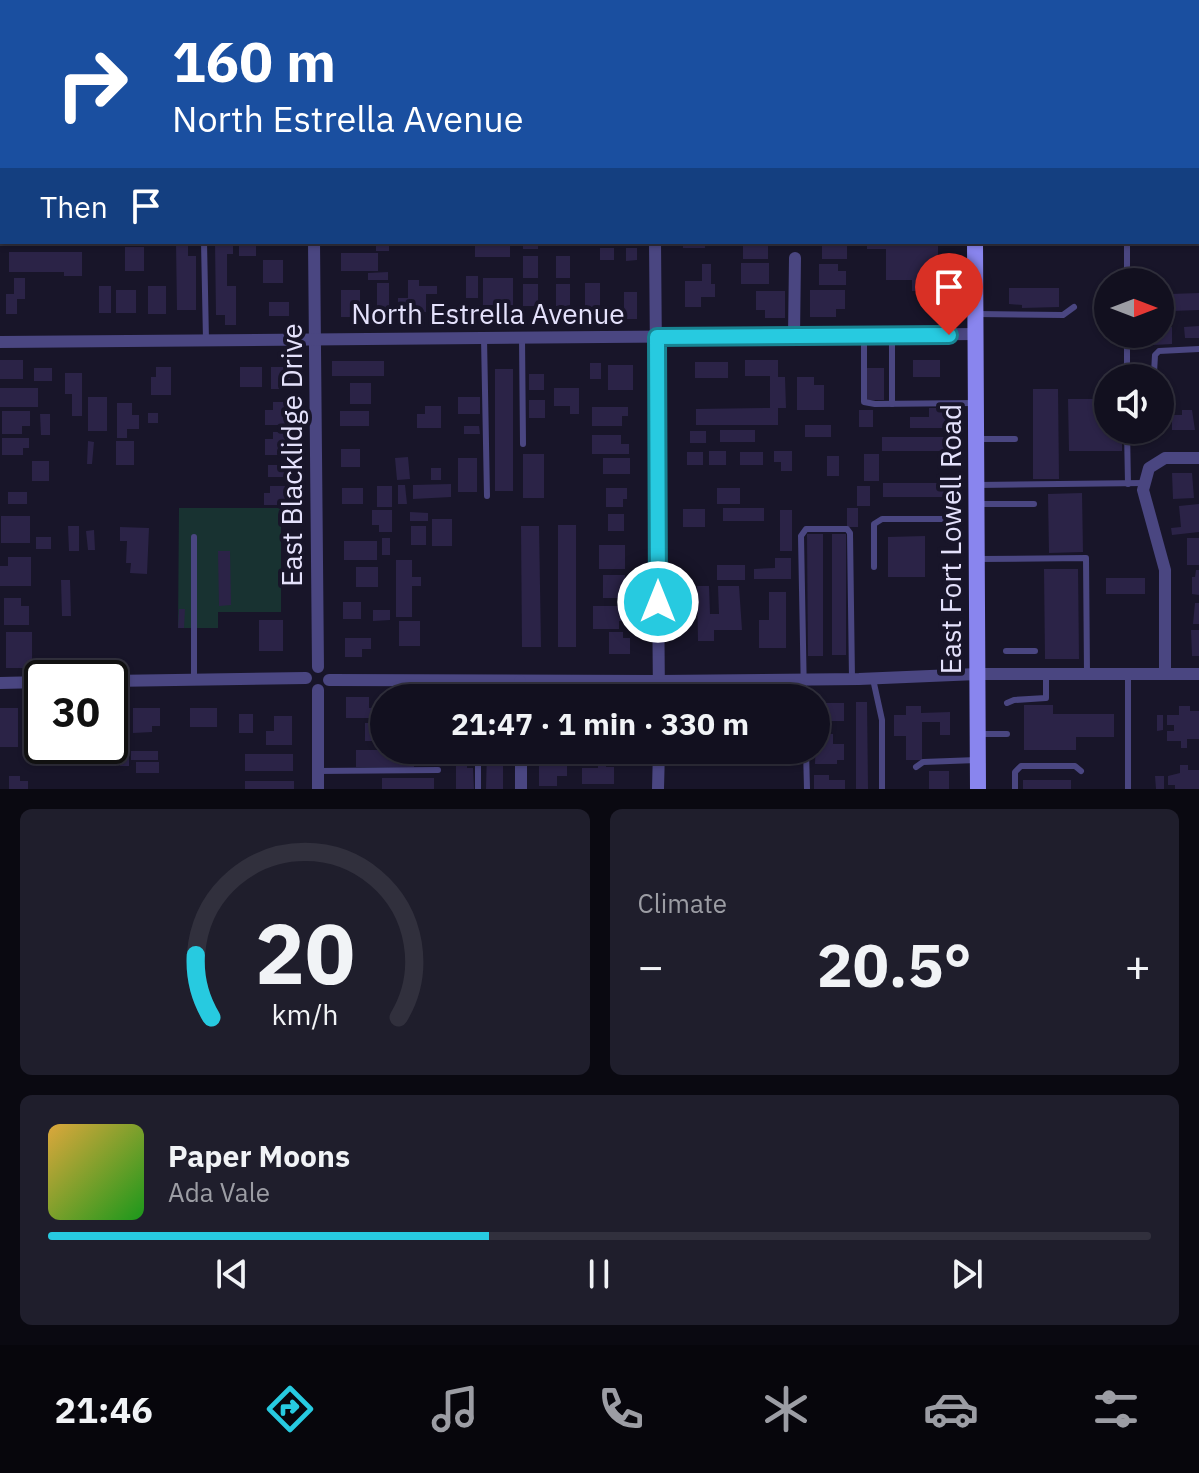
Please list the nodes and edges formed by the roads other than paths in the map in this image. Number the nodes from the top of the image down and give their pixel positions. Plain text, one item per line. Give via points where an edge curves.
1 (204, 244) edge
2 (314, 244) edge
3 (655, 244) edge
4 (975, 244) edge
5 (1127, 244) edge
6 (795, 258) dead end
7 (1127, 268) edge
8 (1074, 307) dead end
9 (976, 314) junction
10 (977, 334) junction
11 (864, 335) junction
12 (892, 335) junction
13 (794, 336) junction
14 (657, 337) junction
15 (484, 338) junction
16 (522, 338) junction
17 (315, 339) junction
18 (206, 340) junction
19 (0, 342) edge
20 (1199, 349) edge
21 (1154, 364) edge
22 (977, 403) junction
23 (892, 404) junction
24 (977, 439) junction
25 (1015, 439) dead end
26 (523, 444) dead end
27 (1127, 444) edge
28 (1199, 458) edge
29 (1145, 483) junction
30 (1128, 484) junction
31 (977, 485) junction
32 (487, 496) dead end
33 (977, 504) junction
34 (1034, 504) dead end
35 (947, 519) dead end
36 (194, 537) dead end
37 (977, 559) junction
38 (874, 567) dead end
39 (1006, 651) dead end
40 (1035, 651) dead end
41 (318, 667) junction
42 (977, 674) junction
43 (1046, 674) junction
44 (1087, 674) junction
45 (1128, 674) junction
46 (1165, 674) junction
47 (1199, 674) edge
48 (306, 678) junction
49 (852, 679) junction
50 (873, 679) junction
51 (194, 680) junction
52 (329, 680) junction
53 (803, 680) junction
54 (128, 681) edge
55 (479, 681) joint
56 (520, 681) joint
57 (659, 681) junction
58 (24, 682) edge
59 (0, 683) edge
60 (803, 684) edge
61 (318, 690) junction
62 (1007, 703) dead end
63 (977, 734) junction
64 (1007, 734) dead end
65 (977, 760) junction
66 (478, 764) edge
67 (521, 764) edge
68 (659, 764) edge
69 (806, 764) edge
70 (916, 767) dead end
71 (438, 770) dead end
72 (318, 771) junction
73 (1081, 771) dead end
74 (318, 789) edge
75 (478, 789) edge
76 (521, 789) edge
77 (658, 789) edge
78 (807, 789) edge
79 (882, 789) edge
80 (978, 789) edge
81 (1015, 789) edge
82 (1128, 789) edge

1 - 18 lane
2 - 17 street, East Blacklidge Drive
3 - 14 street
4 - 9 main road, East Fort Lowell Road
5 - 7 lane
6 - 13 street
8 - 9 lane via 1063,315
9 - 10 main road, East Fort Lowell Road
10 - 12 street, North Estrella Avenue
10 - 22 main road, East Fort Lowell Road
11 - 12 street, North Estrella Avenue
11 - 13 street, North Estrella Avenue
11 - 23 lane via 864,402
12 - 23 lane
13 - 14 street, North Estrella Avenue
14 - 16 street, North Estrella Avenue
14 - 57 street
15 - 16 street, North Estrella Avenue
15 - 17 street, North Estrella Avenue
15 - 32 lane
16 - 26 lane
17 - 18 street, North Estrella Avenue
17 - 41 street, East Blacklidge Drive
18 - 19 street, North Estrella Avenue
20 - 21 lane via 1159,351
22 - 23 lane
22 - 24 main road, East Fort Lowell Road
24 - 25 lane
24 - 31 main road, East Fort Lowell Road
27 - 30 lane
28 - 29 street via 1165,458 1149,468
29 - 30 lane
29 - 46 street via 1165,570
30 - 31 lane
31 - 33 main road, East Fort Lowell Road
33 - 34 lane
33 - 37 main road, East Fort Lowell Road
35 - 38 lane via 882,519 874,524
36 - 51 lane
37 - 42 main road, East Fort Lowell Road
37 - 44 lane via 1086,558
39 - 40 lane
41 - 48 street
41 - 52 street via 326,670
42 - 43 street
42 - 50 street
42 - 63 main road, East Fort Lowell Road
43 - 44 street
43 - 62 lane via 1046,698
44 - 45 street
45 - 46 street
45 - 82 lane
46 - 47 street
48 - 51 street
48 - 61 street
49 - 50 street
49 - 53 street
49 - 53 lane via 850,533 806,529 801,536
50 - 79 lane via 882,720
51 - 54 street
52 - 55 street
52 - 61 street
53 - 57 street
53 - 60 lane
55 - 56 street
56 - 57 street
58 - 59 street
61 - 72 street
63 - 64 lane
63 - 65 main road, East Fort Lowell Road
65 - 70 lane via 923,762
65 - 80 main road, East Fort Lowell Road
66 - 75 lane
67 - 76 street
68 - 77 street
69 - 78 lane
71 - 72 lane
72 - 74 street
73 - 81 lane via 1075,766 1021,766 1015,772

